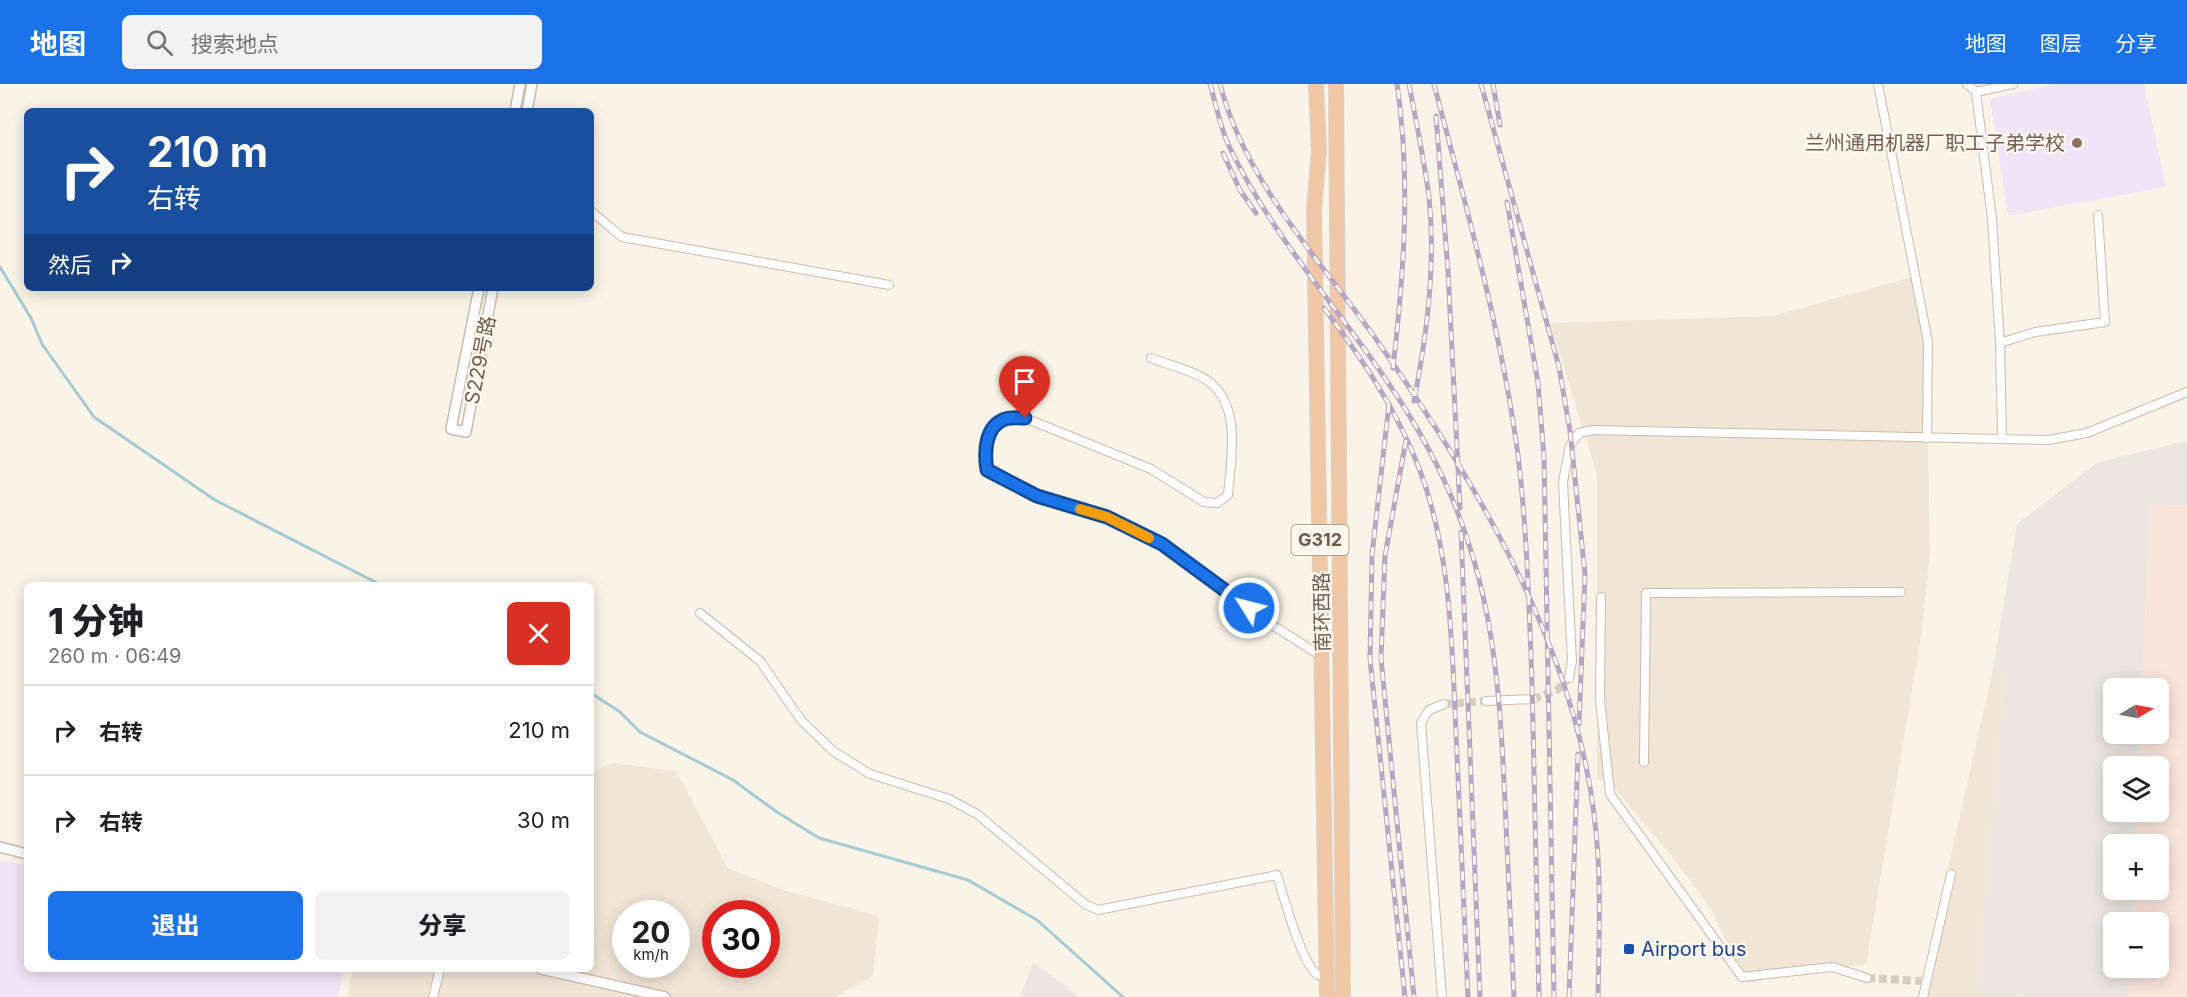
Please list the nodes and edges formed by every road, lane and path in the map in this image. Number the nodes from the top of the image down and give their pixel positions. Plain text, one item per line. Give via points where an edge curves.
1 (520, 84) edge
2 (532, 84) edge
3 (1316, 84) edge
4 (1336, 84) edge
5 (1878, 84) edge
6 (1967, 84) edge
7 (2013, 84) edge
8 (1976, 92) junction
9 (516, 108) edge
10 (528, 108) edge
11 (594, 214) edge
12 (2098, 215) dead end
13 (889, 285) dead end
14 (478, 291) edge
15 (492, 291) edge
16 (2000, 343) junction
17 (1151, 358) dead end
18 (2187, 392) edge
19 (2001, 437) junction
20 (1927, 438) junction
21 (1901, 592) dead end
22 (1601, 597) dead end
23 (700, 613) dead end
24 (1322, 657) junction
25 (1569, 678) dead end
26 (1533, 699) tunnel mouth
27 (1486, 701) tunnel mouth
28 (1444, 704) tunnel mouth
29 (1644, 762) dead end
30 (0, 847) edge
31 (24, 853) edge
32 (1951, 874) dead end
33 (439, 972) edge
34 (554, 972) edge
35 (1327, 977) junction
36 (1867, 978) tunnel mouth
37 (434, 997) edge
38 (665, 997) edge
39 (1327, 997) edge
40 (1343, 997) edge
41 (1442, 997) edge
42 (1923, 997) edge

1 - 9 street
2 - 10 street
3 - 24 highway, 南环西路 / G312 via 1319,150 1314,210
4 - 40 highway, 南环西路 / G312
5 - 20 street via 1928,342
6 - 8 street
7 - 8 street
8 - 16 street via 1992,219
11 - 13 street via 622,237
12 - 16 street via 2105,322 2035,332
14 - 15 street, S229号路 via 451,429 466,432
16 - 19 street
17 - 24 street via 1208,381 1228,405 1232,450 1228,495 1217,503 1204,502 1151,469 1025,418 1006,418 996,425 986,442 987,470 1037,496 1107,517 1162,544
18 - 19 street via 2068,439
19 - 20 street
20 - 25 street via 1593,430 1579,433 1570,445 1563,482 1572,662
21 - 29 street via 1646,593
22 - 36 street via 1600,700 1610,794 1742,977 1832,968
23 - 35 street via 760,661 801,720 833,751 870,774 949,799 977,814 1085,904 1098,910 1277,875 1310,967
24 - 35 highway, 南环西路 / G312
26 - 27 street
28 - 41 street via 1429,710 1421,723
30 - 31 street
32 - 42 street
33 - 37 street
34 - 38 street
35 - 39 highway, 南环西路 / G312

